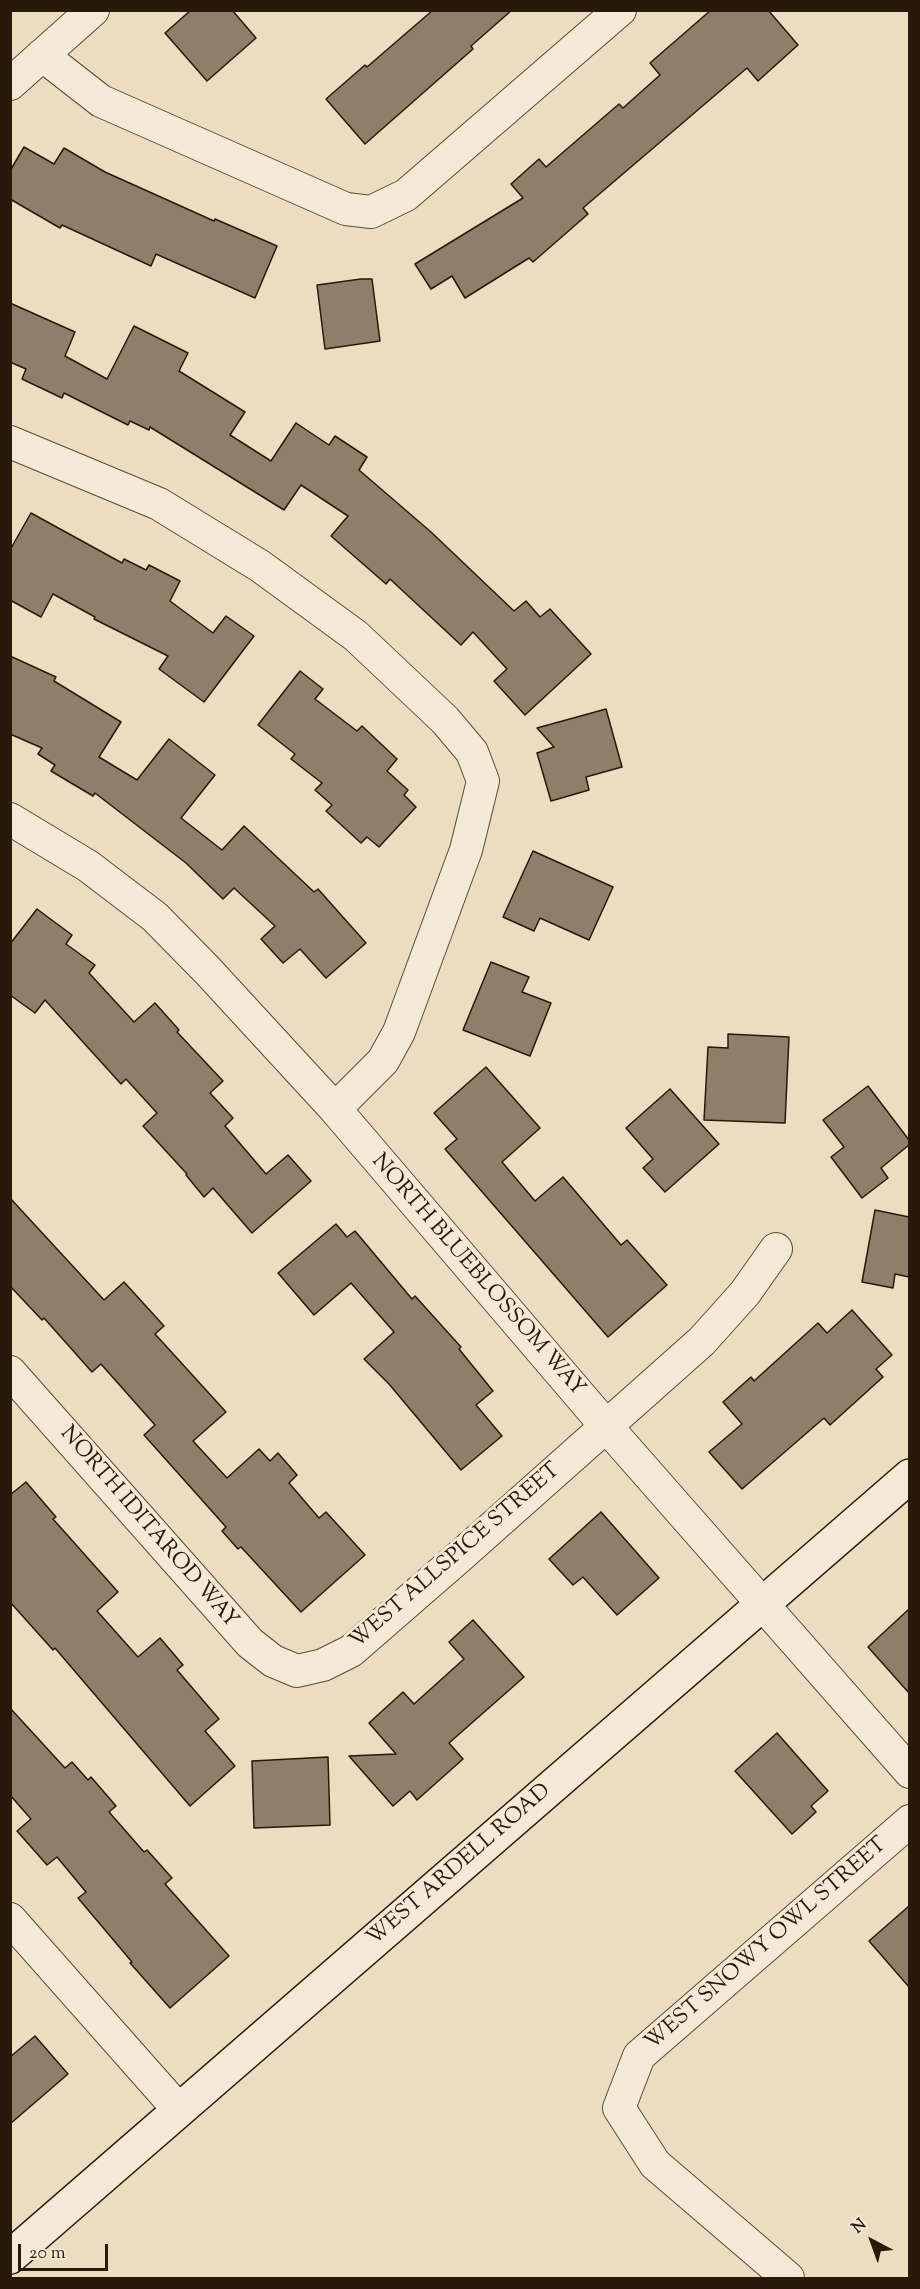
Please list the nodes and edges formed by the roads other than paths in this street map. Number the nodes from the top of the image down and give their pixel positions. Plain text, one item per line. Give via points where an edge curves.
1 (93, 10) edge
2 (620, 10) edge
3 (42, 55) junction
4 (10, 84) edge
5 (10, 442) edge
6 (10, 819) edge
7 (335, 1109) junction
8 (776, 1249) dead end
9 (10, 1372) edge
10 (606, 1426) junction
11 (909, 1476) edge
12 (761, 1604) junction
13 (297, 1671) joint
14 (909, 1772) edge
15 (909, 1821) edge
16 (15, 1933) edge
17 (179, 2110) junction
18 (10, 2257) edge
19 (788, 2278) edge

1 - 3 street
2 - 3 street via 406,195 371,212 346,209 101,101
3 - 4 street
5 - 7 street via 159,504 260,566 356,636 445,720 472,752 483,781 466,850 399,1032 383,1061
6 - 7 street, NORTH BLUEBLOSSOM WAY via 88,866 155,918
7 - 10 street, NORTH BLUEBLOSSOM WAY
8 - 10 street, WEST ALLSPICE STREET via 745,1293 702,1341
9 - 13 street, NORTH IDITAROD WAY via 250,1642 273,1661
10 - 12 street, NORTH BLUEBLOSSOM WAY
10 - 13 street, WEST ALLSPICE STREET via 351,1651 323,1665
11 - 12 street, WEST ARDELL ROAD
12 - 14 street, NORTH BLUEBLOSSOM WAY
12 - 17 street, WEST ARDELL ROAD
15 - 19 street, WEST SNOWY OWL STREET via 639,2056 619,2108 655,2164
16 - 17 street
17 - 18 street, WEST ARDELL ROAD

